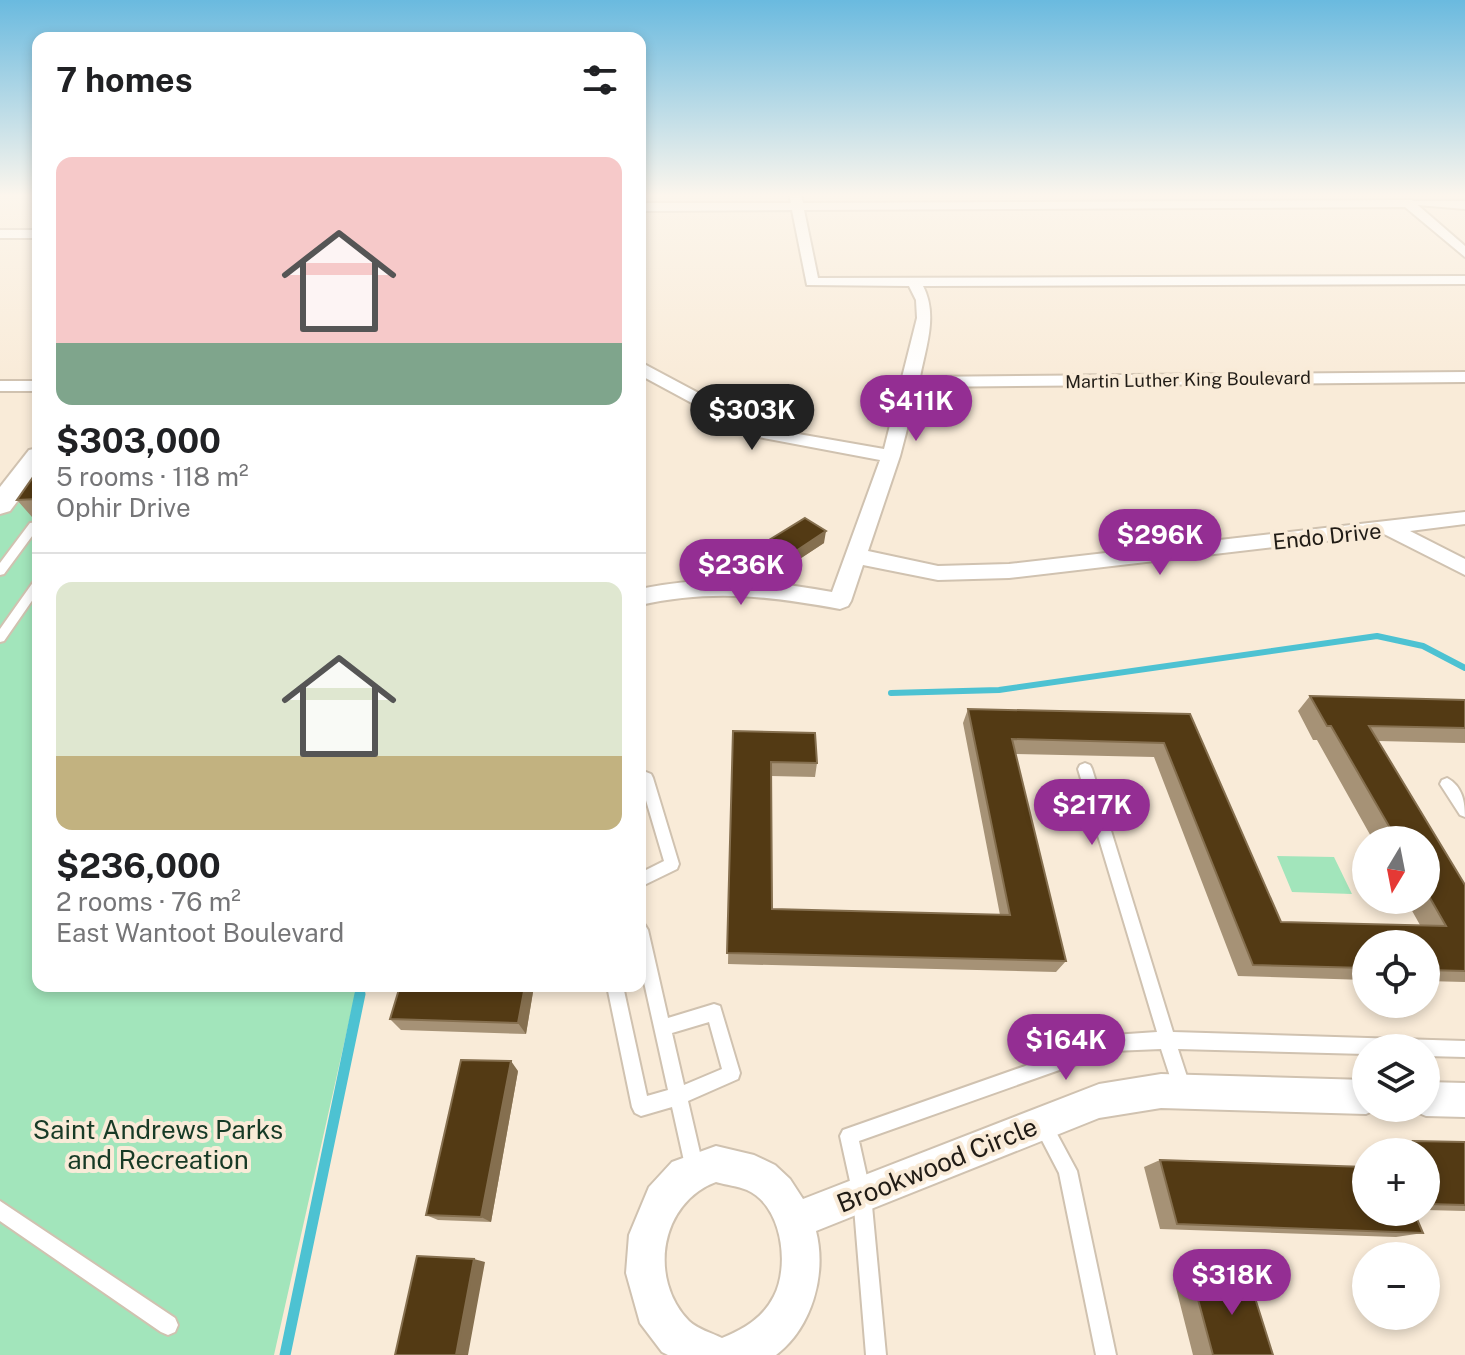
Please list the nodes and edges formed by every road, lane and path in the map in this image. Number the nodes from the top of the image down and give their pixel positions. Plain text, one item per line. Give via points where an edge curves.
1 (807, 257) edge
2 (1465, 280) edge
3 (915, 283) junction
4 (646, 371) edge
5 (1465, 377) edge
6 (911, 382) junction
7 (0, 386) edge
8 (32, 386) edge
9 (891, 456) junction
10 (32, 464) edge
11 (0, 505) edge
12 (1465, 518) edge
13 (32, 528) edge
14 (1390, 529) junction
15 (856, 556) junction
16 (1465, 568) edge
17 (0, 571) edge
18 (32, 593) edge
19 (646, 596) edge
20 (0, 638) edge
21 (1085, 769) dead end
22 (646, 778) dead end
23 (1447, 784) dead end
24 (1465, 811) edge
25 (646, 877) edge
26 (646, 957) edge
27 (616, 992) edge
28 (662, 1028) junction
29 (1167, 1040) junction
30 (1465, 1049) edge
31 (1183, 1092) junction
32 (678, 1096) junction
33 (1352, 1097) edge
34 (1440, 1099) edge
35 (1465, 1100) edge
36 (1042, 1123) junction
37 (695, 1170) junction
38 (862, 1195) junction
39 (0, 1210) edge
40 (794, 1221) junction
41 (168, 1325) dead end
42 (714, 1355) edge
43 (730, 1355) edge
44 (876, 1355) edge
45 (1106, 1355) edge

1 - 3 street via 812,282
2 - 3 street
3 - 6 street via 924,318
4 - 9 street via 759,432
5 - 6 street, Martin Luther King Boulevard
6 - 9 street
7 - 8 street
9 - 15 street
10 - 11 main road
12 - 14 street, Endo Drive
13 - 17 lane
14 - 15 street, Endo Drive via 962,574
14 - 16 street
15 - 19 street via 840,601 746,584 694,585
18 - 20 lane
21 - 29 lane
22 - 25 lane via 672,864
23 - 24 lane
26 - 28 lane
27 - 32 lane via 641,1107
28 - 32 lane
28 - 32 lane via 714,1012 732,1073
29 - 30 lane
29 - 31 lane
29 - 38 lane via 1113,1043 849,1136
31 - 33 street, Brookwood Circle
31 - 36 street, Brookwood Circle via 1099,1101
32 - 37 lane
34 - 35 street
36 - 38 street, Brookwood Circle
36 - 45 lane via 1068,1171
37 - 40 street via 741,1166 763,1177
37 - 42 street via 672,1186 655,1210 645,1240 644,1273 653,1305 670,1333 695,1351
38 - 40 street, Brookwood Circle
38 - 44 lane
39 - 41 lane
40 - 43 street via 801,1250 799,1281 789,1311 772,1334 749,1350

